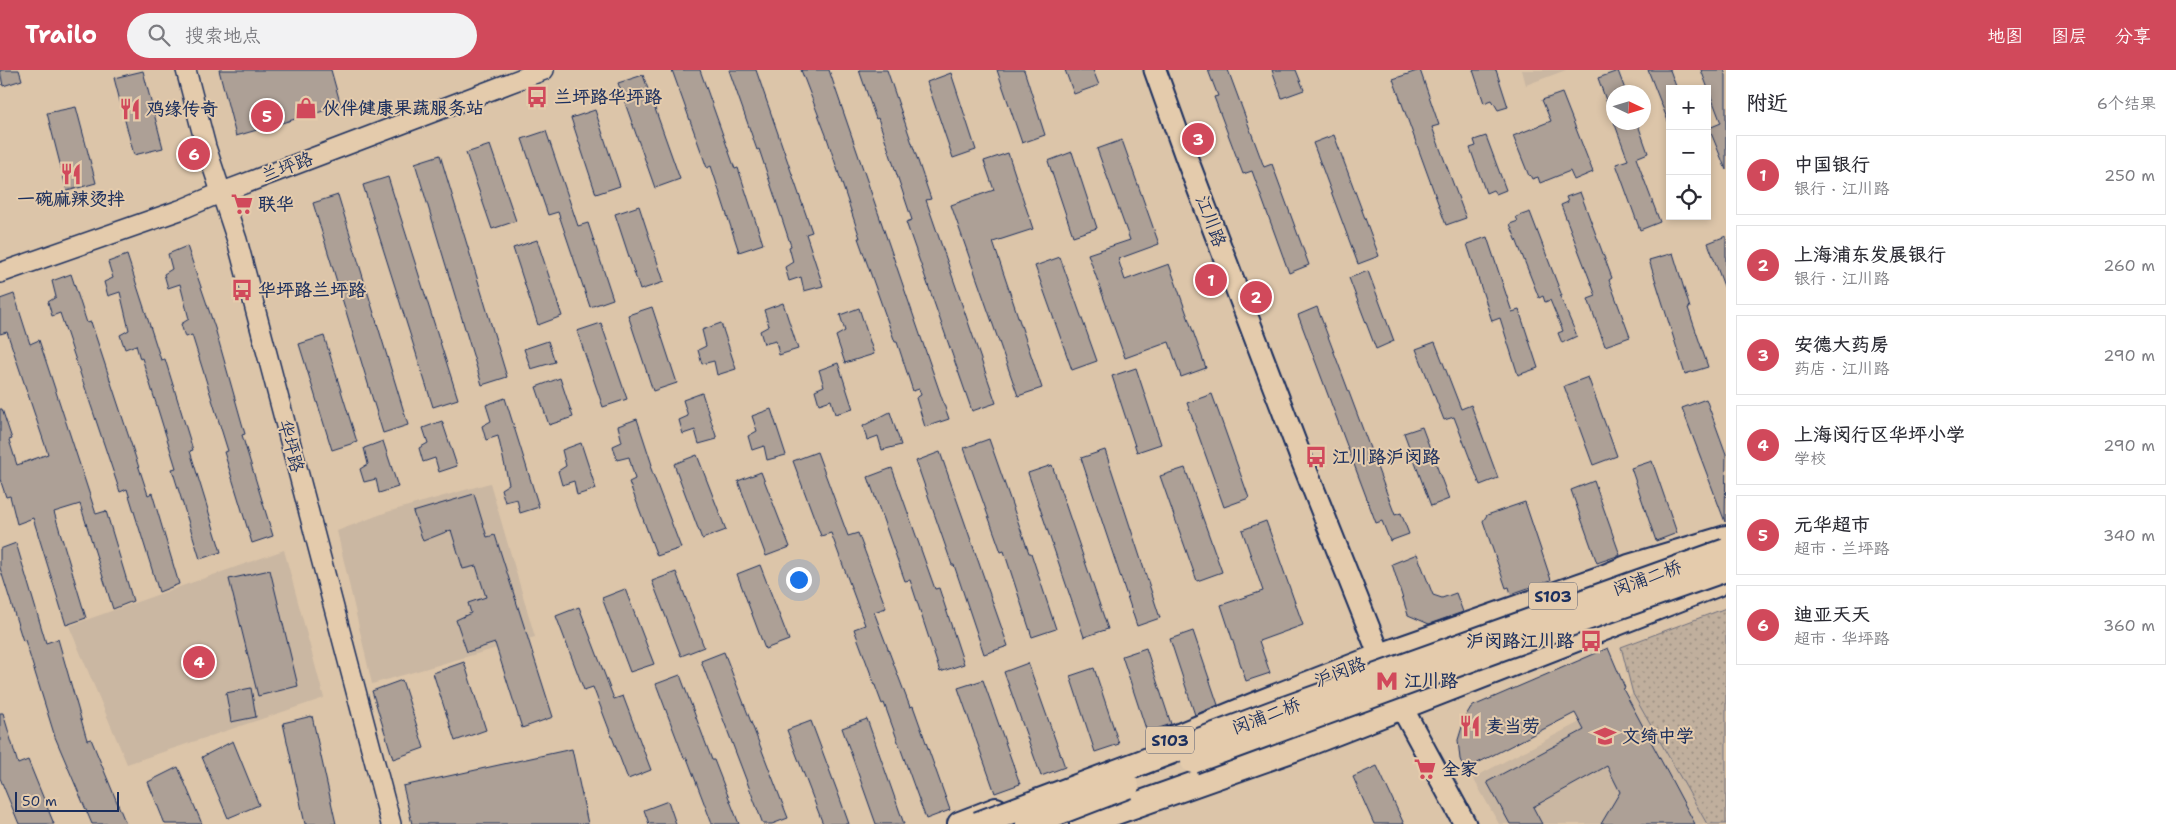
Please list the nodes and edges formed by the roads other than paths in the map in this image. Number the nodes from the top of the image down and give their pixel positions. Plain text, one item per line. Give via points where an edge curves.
1 (186, 70) edge
2 (544, 70) edge
3 (1155, 70) edge
4 (220, 193) junction
5 (0, 273) edge
6 (1726, 538) edge
7 (1726, 551) edge
8 (1726, 569) edge
9 (1726, 581) edge
10 (1380, 656) junction
11 (1401, 706) junction
12 (391, 824) edge
13 (960, 824) edge
14 (978, 824) edge
15 (1028, 824) edge
16 (1082, 824) edge
17 (1465, 824) edge

1 - 4 street, 华坪路
2 - 4 street, 兰坪路
3 - 10 main road, 江川路 via 1303,463
4 - 5 street, 兰坪路
4 - 12 street, 华坪路 via 237,240
6 - 10 main road, 沪闵路 / S103 via 1629,567
7 - 14 main road, 闵浦二桥, bridge via 1276,712
8 - 15 main road, 闵浦二桥, bridge via 1492,651
9 - 11 main road
10 - 11 main road, 江川路
10 - 13 main road, 沪闵路 / S103
11 - 16 main road
11 - 17 main road, 江川路

